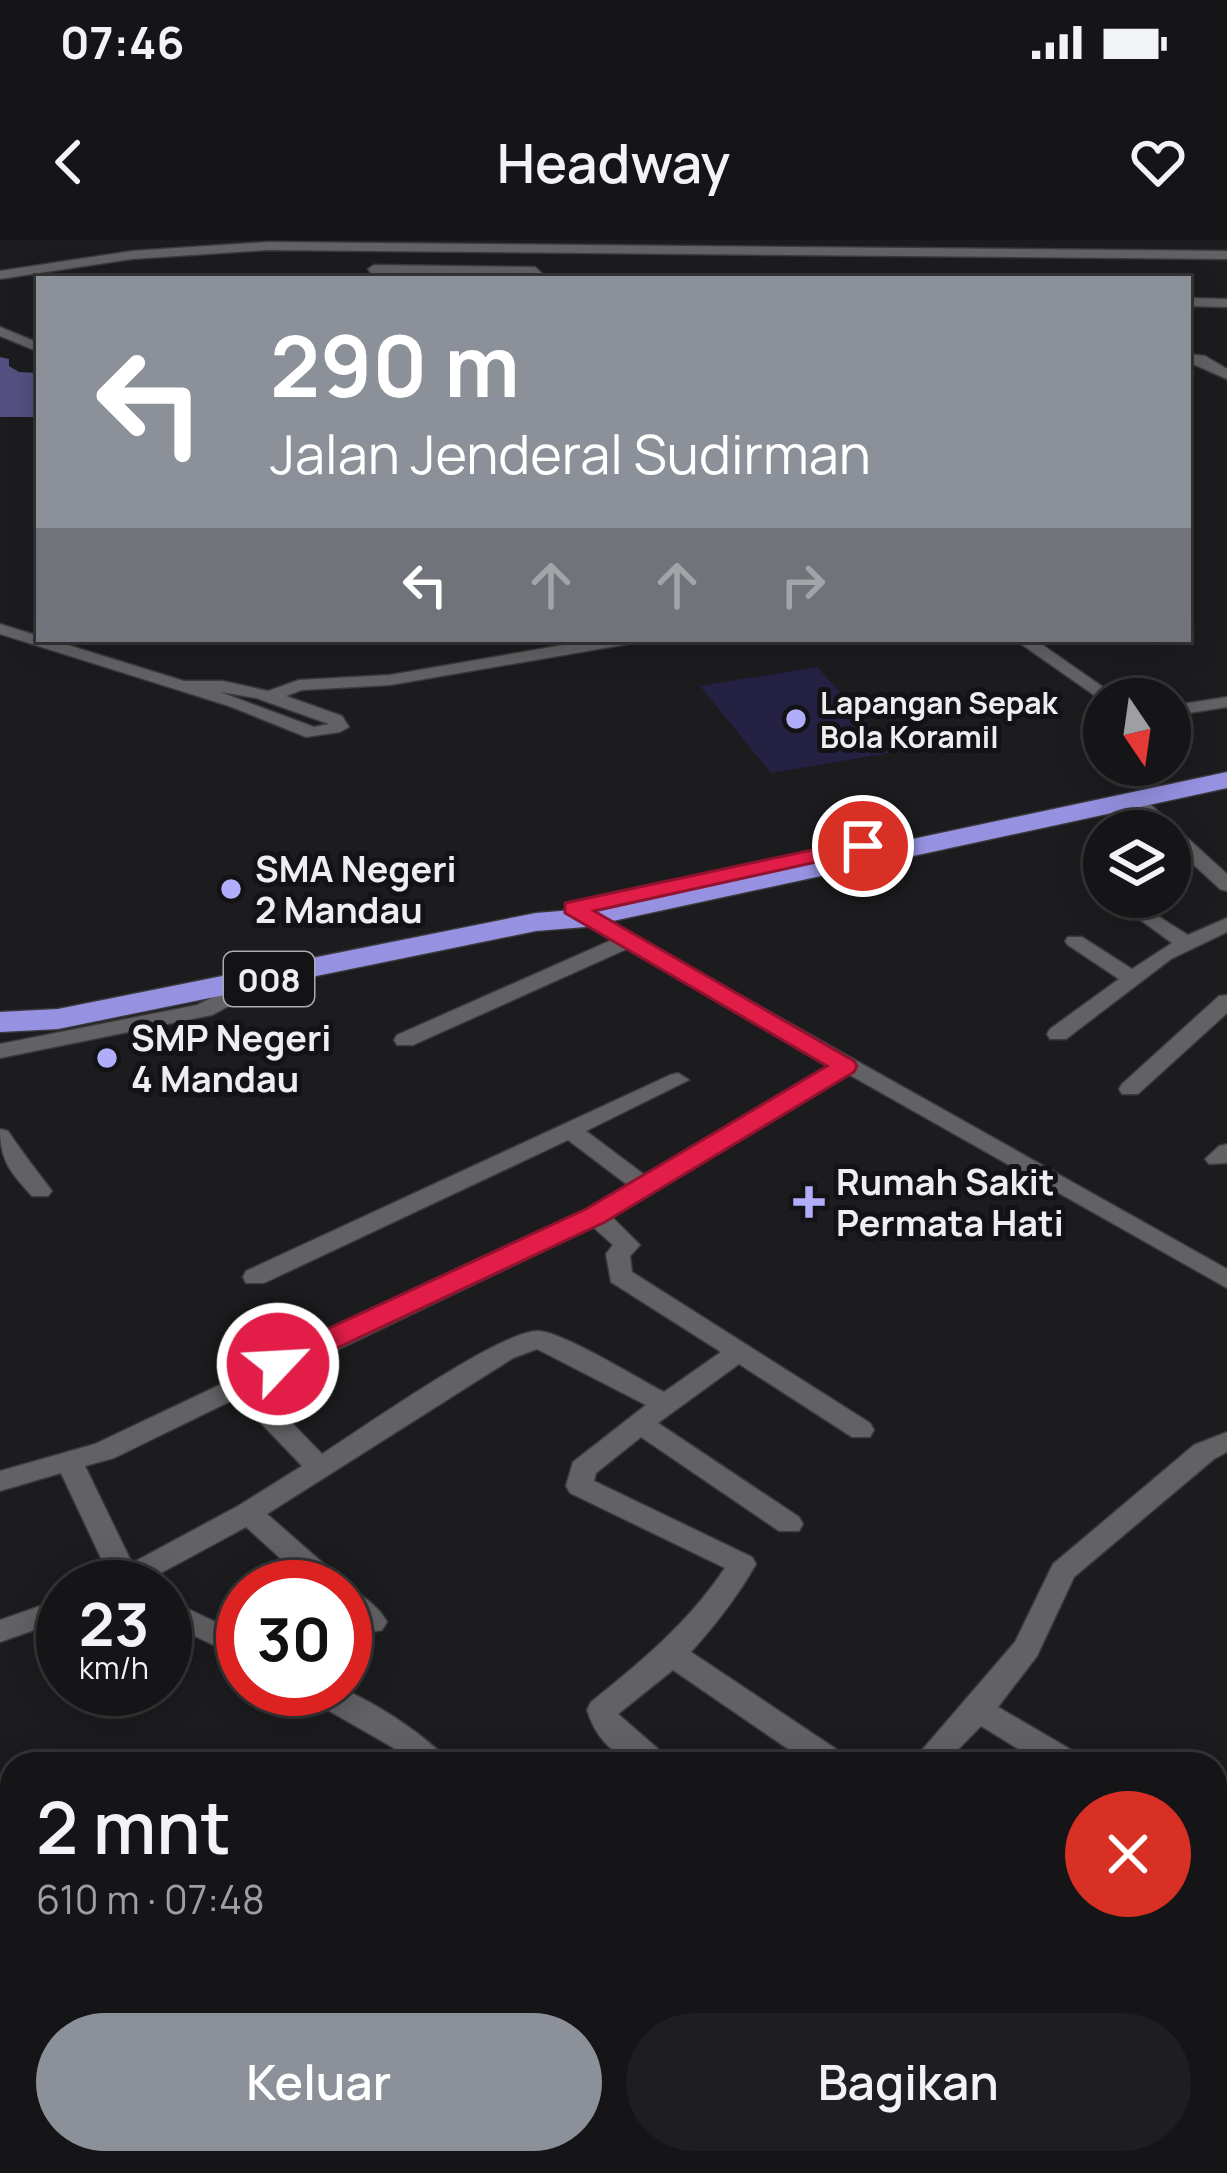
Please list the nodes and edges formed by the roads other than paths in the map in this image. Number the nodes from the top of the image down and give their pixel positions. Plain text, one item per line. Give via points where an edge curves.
1 (124, 240) edge
2 (132, 255) junction
3 (1227, 255) edge
4 (0, 275) edge
5 (380, 276) edge
6 (539, 276) edge
7 (1191, 302) edge
8 (1223, 304) edge
9 (0, 331) edge
10 (36, 347) edge
11 (1191, 358) edge
12 (1227, 375) edge
13 (0, 629) edge
14 (36, 640) edge
15 (42, 642) edge
16 (611, 642) edge
17 (1027, 642) edge
18 (1083, 680) edge
19 (182, 686) junction
20 (273, 695) junction
21 (1227, 702) edge
22 (1191, 708) edge
23 (1227, 770) edge
24 (1227, 780) edge
25 (1133, 800) junction
26 (1144, 810) edge
27 (980, 827) junction
28 (1191, 852) edge
29 (1227, 885) edge
30 (588, 911) junction
31 (1150, 918) edge
32 (1227, 924) edge
33 (627, 941) junction
34 (1075, 941) dead end
35 (1185, 943) junction
36 (1131, 977) junction
37 (256, 982) junction
38 (1227, 1001) edge
39 (0, 1022) edge
40 (795, 1028) junction
41 (1058, 1034) dead end
42 (405, 1040) dead end
43 (0, 1051) edge
44 (845, 1066) junction
45 (678, 1080) dead end
46 (1130, 1089) dead end
47 (571, 1131) junction
48 (0, 1136) edge
49 (644, 1186) junction
50 (40, 1191) dead end
51 (596, 1216) junction
52 (1227, 1267) edge
53 (255, 1277) dead end
54 (1227, 1280) edge
55 (739, 1352) junction
56 (239, 1384) junction
57 (665, 1404) junction
58 (639, 1423) junction
59 (861, 1430) dead end
60 (1227, 1441) edge
61 (70, 1463) junction
62 (319, 1467) junction
63 (0, 1480) edge
64 (248, 1513) junction
65 (790, 1524) dead end
66 (113, 1560) edge
67 (167, 1560) edge
68 (301, 1560) edge
69 (36, 1619) edge
70 (0, 1631) edge
71 (672, 1654) junction
72 (978, 1710) junction
73 (364, 1716) edge
74 (420, 1752) edge
75 (640, 1752) edge
76 (816, 1752) edge
77 (937, 1752) edge
78 (1049, 1752) edge

1 - 2 street
2 - 3 street via 300,245
2 - 4 street
5 - 6 street via 374,269
7 - 8 street
9 - 10 street
11 - 12 street
13 - 14 street
15 - 19 street
16 - 20 street
17 - 18 street
19 - 20 street
19 - 20 street via 312,733 340,727
21 - 22 street
23 - 27 highway, 008
24 - 25 highway, 008
25 - 26 street
25 - 27 highway, 008
27 - 30 highway, 008
28 - 29 street
30 - 33 street
30 - 37 highway, 008
30 - 40 street
31 - 35 street
32 - 35 street
33 - 40 street
33 - 42 street
34 - 36 street
35 - 36 street
36 - 41 street
37 - 39 highway, 008
37 - 43 street via 204,1010
38 - 46 street
40 - 44 street
40 - 52 street
44 - 49 street
44 - 54 street
45 - 47 street
47 - 49 street
47 - 53 street
48 - 50 street
49 - 51 street
51 - 55 street via 628,1245 619,1254 620,1276
51 - 56 street
55 - 57 street
55 - 59 street
56 - 61 street
56 - 62 street
57 - 58 street
57 - 62 street via 527,1340
58 - 65 street
58 - 71 street via 584,1469 580,1486 742,1566
60 - 72 street via 1063,1571 1027,1648
61 - 63 street
61 - 66 street
62 - 64 street
64 - 67 street
64 - 68 street
69 - 70 street
71 - 75 street via 602,1710 607,1725
71 - 76 street
72 - 77 street
72 - 78 street
73 - 74 street

